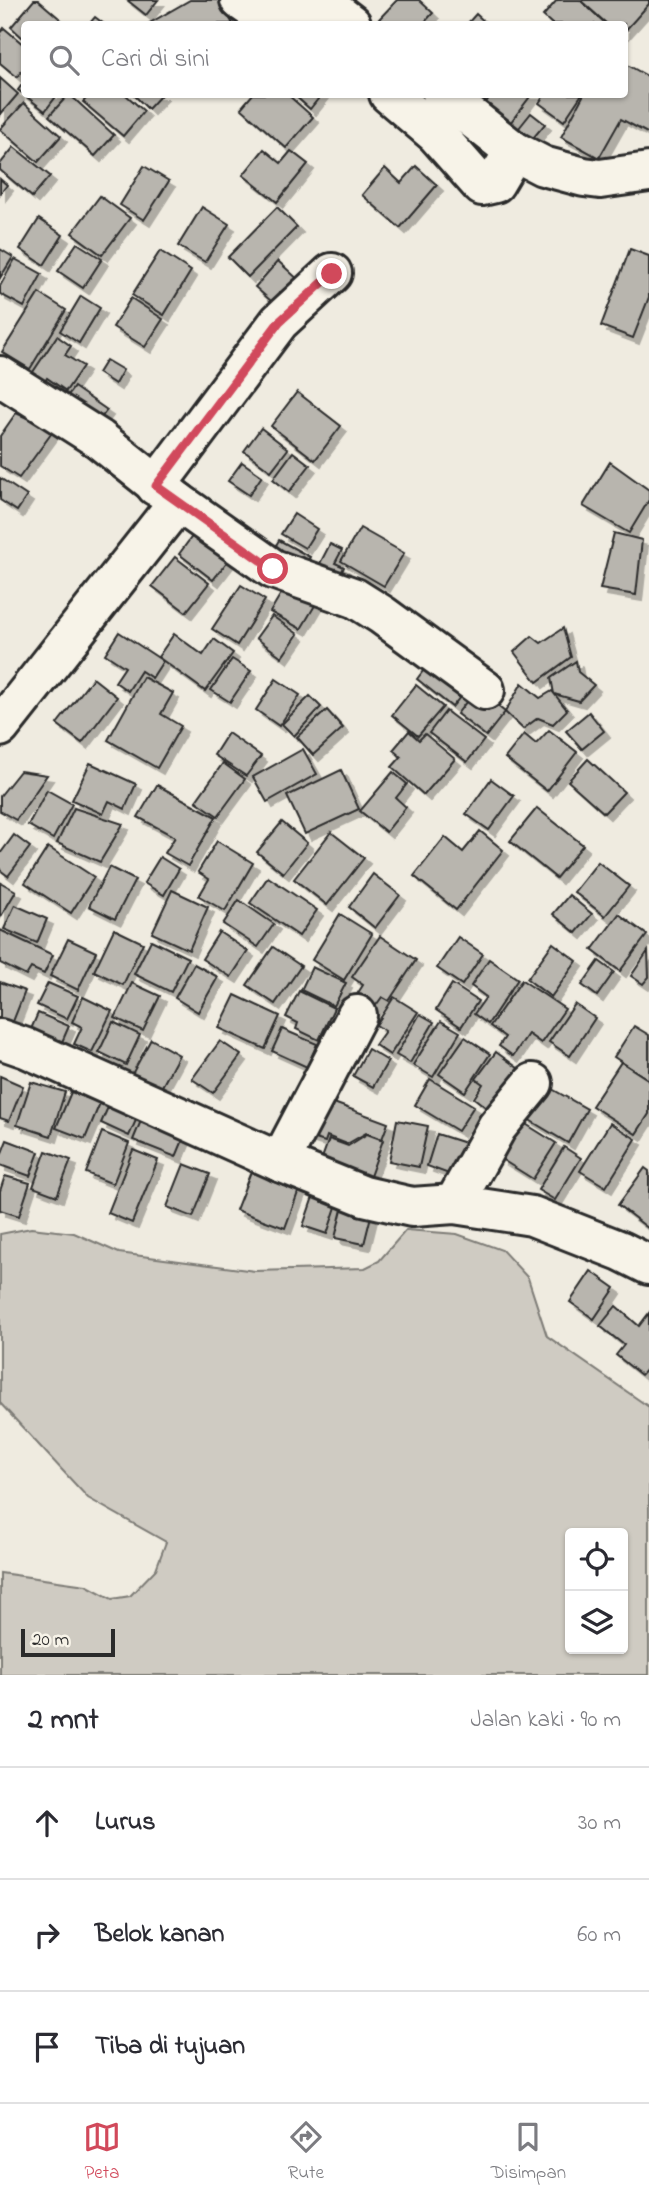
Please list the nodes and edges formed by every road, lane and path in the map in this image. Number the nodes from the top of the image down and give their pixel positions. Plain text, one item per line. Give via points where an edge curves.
1 (240, 0) edge
2 (276, 0) edge
3 (324, 17) edge
4 (271, 21) edge
5 (394, 98) edge
6 (446, 98) edge
7 (507, 164) junction
8 (649, 172) edge
9 (332, 274) dead end
10 (0, 376) edge
11 (167, 494) junction
12 (485, 690) dead end
13 (0, 727) edge
14 (357, 1015) dead end
15 (0, 1039) edge
16 (533, 1083) dead end
17 (280, 1162) junction
18 (454, 1204) junction
19 (649, 1265) edge

1 - 4 street
2 - 3 street
5 - 7 street via 436,134 478,183 486,187
6 - 7 street
7 - 8 street via 543,166 600,179
9 - 11 street via 279,322
10 - 11 street via 99,439
11 - 12 street via 273,569 355,598 383,615
11 - 13 street
14 - 17 street
15 - 17 street
16 - 18 street via 498,1127
17 - 18 street via 365,1196 412,1207
18 - 19 street via 532,1216

